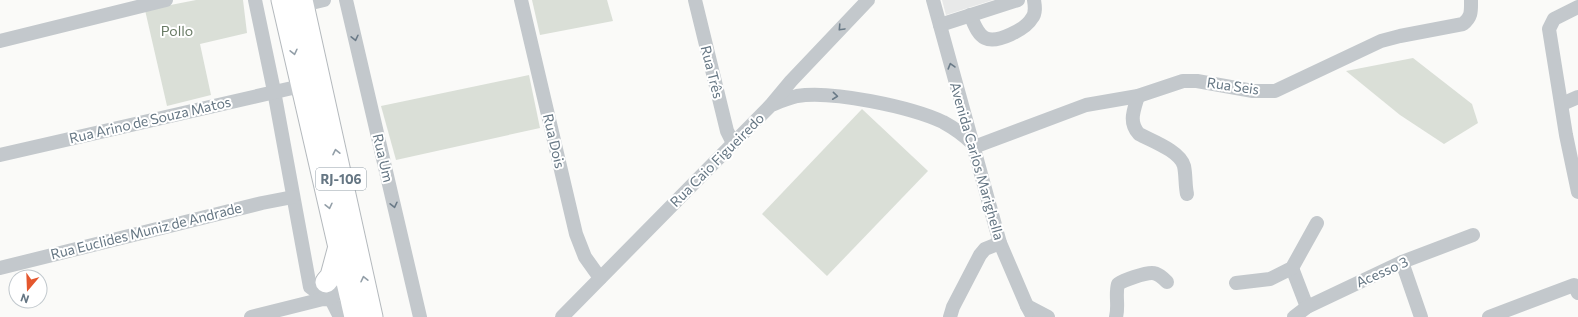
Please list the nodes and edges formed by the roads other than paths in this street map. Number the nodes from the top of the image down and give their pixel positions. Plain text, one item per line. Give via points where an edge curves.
1 (166, 0) edge
2 (255, 0) edge
3 (275, 0) edge
4 (282, 0) edge
5 (324, 0) edge
6 (346, 0) edge
7 (520, 0) edge
8 (694, 0) edge
9 (868, 0) edge
10 (1018, 0) edge
11 (1034, 0) edge
12 (1471, 0) edge
13 (303, 2) edge
14 (933, 2) edge
15 (1578, 7) edge
16 (970, 15) junction
17 (286, 20) junction
18 (940, 25) junction
19 (0, 41) edge
20 (791, 81) junction
21 (301, 86) junction
22 (274, 91) junction
23 (797, 96) junction
24 (1138, 96) junction
25 (1578, 97) edge
26 (1562, 104) junction
27 (771, 105) junction
28 (963, 110) junction
29 (944, 122) junction
30 (733, 143) junction
31 (973, 146) junction
32 (0, 155) edge
33 (1578, 192) edge
34 (1187, 194) dead end
35 (293, 197) junction
36 (1317, 223) dead end
37 (1473, 235) dead end
38 (1000, 243) junction
39 (338, 248) junction
40 (1402, 262) junction
41 (0, 268) edge
42 (1292, 268) junction
43 (600, 278) junction
44 (1166, 282) dead end
45 (1236, 283) dead end
46 (326, 292) junction
47 (1578, 293) edge
48 (1307, 307) junction
49 (1030, 312) edge
50 (567, 316) edge
51 (251, 317) edge
52 (340, 317) edge
53 (354, 317) edge
54 (372, 317) edge
55 (420, 317) edge
56 (950, 317) edge
57 (1048, 317) edge
58 (1116, 317) edge
59 (1294, 317) edge
60 (1421, 317) edge
61 (1489, 317) edge

1 - 19 street
2 - 22 street
3 - 17 highway
4 - 17 highway, RJ-106
5 - 13 street
6 -> 55 street, Rua Um
7 - 43 street, Rua Dois via 576,234 585,258
8 - 30 street, Rua Três via 727,131
9 -> 20 street, Rua Caio Figueiredo
10 - 16 street
11 - 16 street via 1036,7 1026,27 1000,39 987,39 979,34
12 - 24 street, Rua Seis via 1471,14 1463,24 1381,41 1275,91 1253,91 1197,81 1182,81
54 -> 13 highway, RJ-106
14 - 18 street, Avenida Carlos Marighella
15 - 26 street via 1554,19 1549,29
16 - 18 street
17 -> 21 highway, RJ-106
28 -> 18 street, Avenida Carlos Marighella
20 - 23 street via 791,91
20 - 27 street, Rua Caio Figueiredo
21 - 22 street, Rua Arino de Souza Matos
21 -> 39 highway, RJ-106
22 - 32 street, Rua Arino de Souza Matos
22 - 35 street
23 - 27 street
23 -> 29 street via 823,95 856,99 911,111
24 - 31 street, Rua Seis via 1086,106
24 - 34 street via 1131,120 1139,134 1181,159
25 - 26 street
26 - 33 street
27 - 30 street, Rua Caio Figueiredo
28 - 29 street via 953,120
28 - 31 street, Avenida Carlos Marighella
29 - 31 street via 962,134
30 - 43 street, Rua Caio Figueiredo
31 - 38 street, Avenida Carlos Marighella
35 - 41 street, Rua Euclides Muniz de Andrade
35 - 46 street via 308,267 314,279
36 - 42 street
37 - 40 street, Acesso 3
38 - 49 street, Avenida Carlos Marighella
38 - 56 street via 986,249 980,255
39 - 46 highway
39 - 53 highway, RJ-106
40 - 48 street, Acesso 3
40 - 60 street
42 - 45 street via 1270,279
42 - 48 street
43 - 50 street, Rua Caio Figueiredo
44 - 58 street via 1152,273 1123,280 1118,284 1116,291
46 - 51 street via 304,299 295,307
46 - 52 street
46 - 53 highway
47 - 61 street via 1574,285
48 - 59 street, Acesso 3
49 - 57 street

